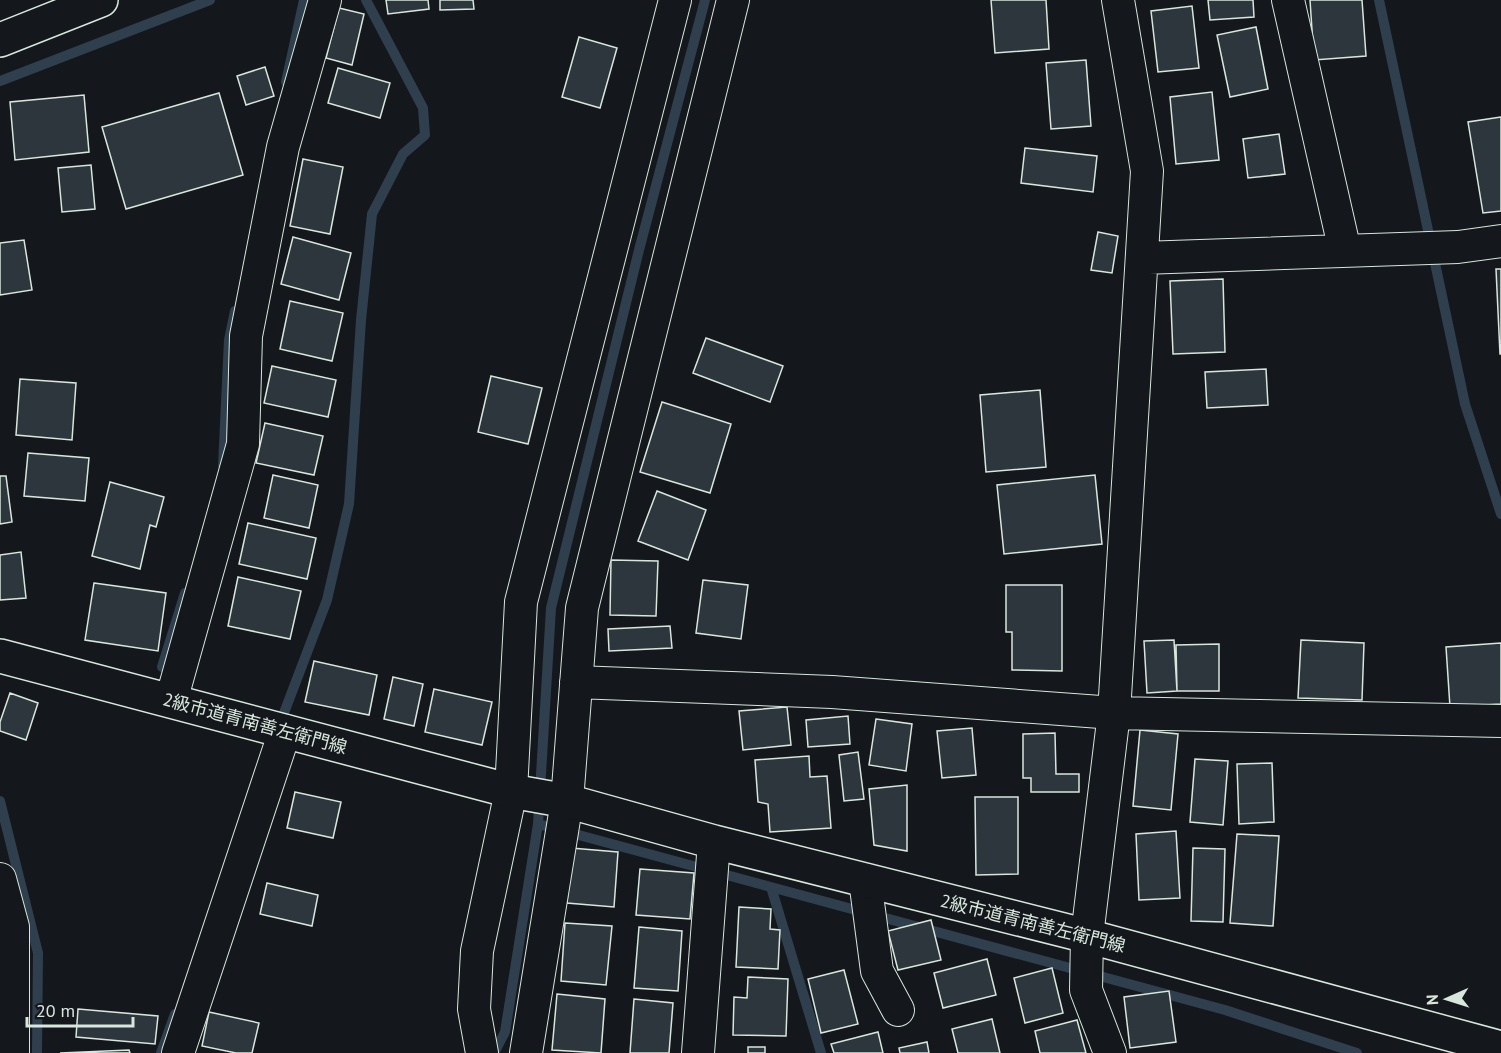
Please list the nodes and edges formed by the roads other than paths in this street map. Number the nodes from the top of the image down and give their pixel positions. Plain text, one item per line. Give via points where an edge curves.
1 (101, 0) edge
2 (325, 0) edge
3 (675, 0) edge
4 (733, 0) edge
5 (1118, 0) edge
6 (1288, 0) edge
7 (0, 40) edge
8 (1501, 241) edge
9 (1345, 251) junction
10 (1142, 258) junction
11 (0, 656) edge
12 (576, 682) junction
13 (171, 701) junction
14 (1114, 713) junction
15 (1501, 721) edge
16 (285, 731) junction
17 (514, 791) junction
18 (565, 800) junction
19 (714, 842) junction
20 (0, 879) edge
21 (865, 880) junction
22 (1087, 936) junction
23 (898, 1010) dead end
24 (1501, 1048) edge
25 (13, 1053) edge
26 (178, 1053) edge
27 (482, 1053) edge
28 (526, 1053) edge
29 (698, 1053) edge
30 (1110, 1053) edge

1 - 7 street
2 - 13 street via 283,147 246,336 243,444
3 - 17 street via 521,602
4 - 12 street via 582,608
5 - 10 street via 1147,171
6 - 9 street
8 - 9 street via 1458,247
9 - 10 street
10 - 14 street
11 - 13 street, 2級市道青南善左衛門線
12 - 14 street via 832,692
12 - 18 street
13 - 16 street, 2級市道青南善左衛門線
14 - 15 street
14 - 22 street
16 - 17 street, 2級市道青南善左衛門線
16 - 26 street
17 - 18 street, 2級市道青南善左衛門線
17 - 27 street via 477,951 474,1009
18 - 19 street, 2級市道青南善左衛門線
18 - 28 street
19 - 21 street, 2級市道青南善左衛門線
19 - 29 street
20 - 25 street via 13,927
21 - 22 street, 2級市道青南善左衛門線
21 - 23 street via 877,971
22 - 24 street, 2級市道青南善左衛門線
22 - 30 street via 1086,990

